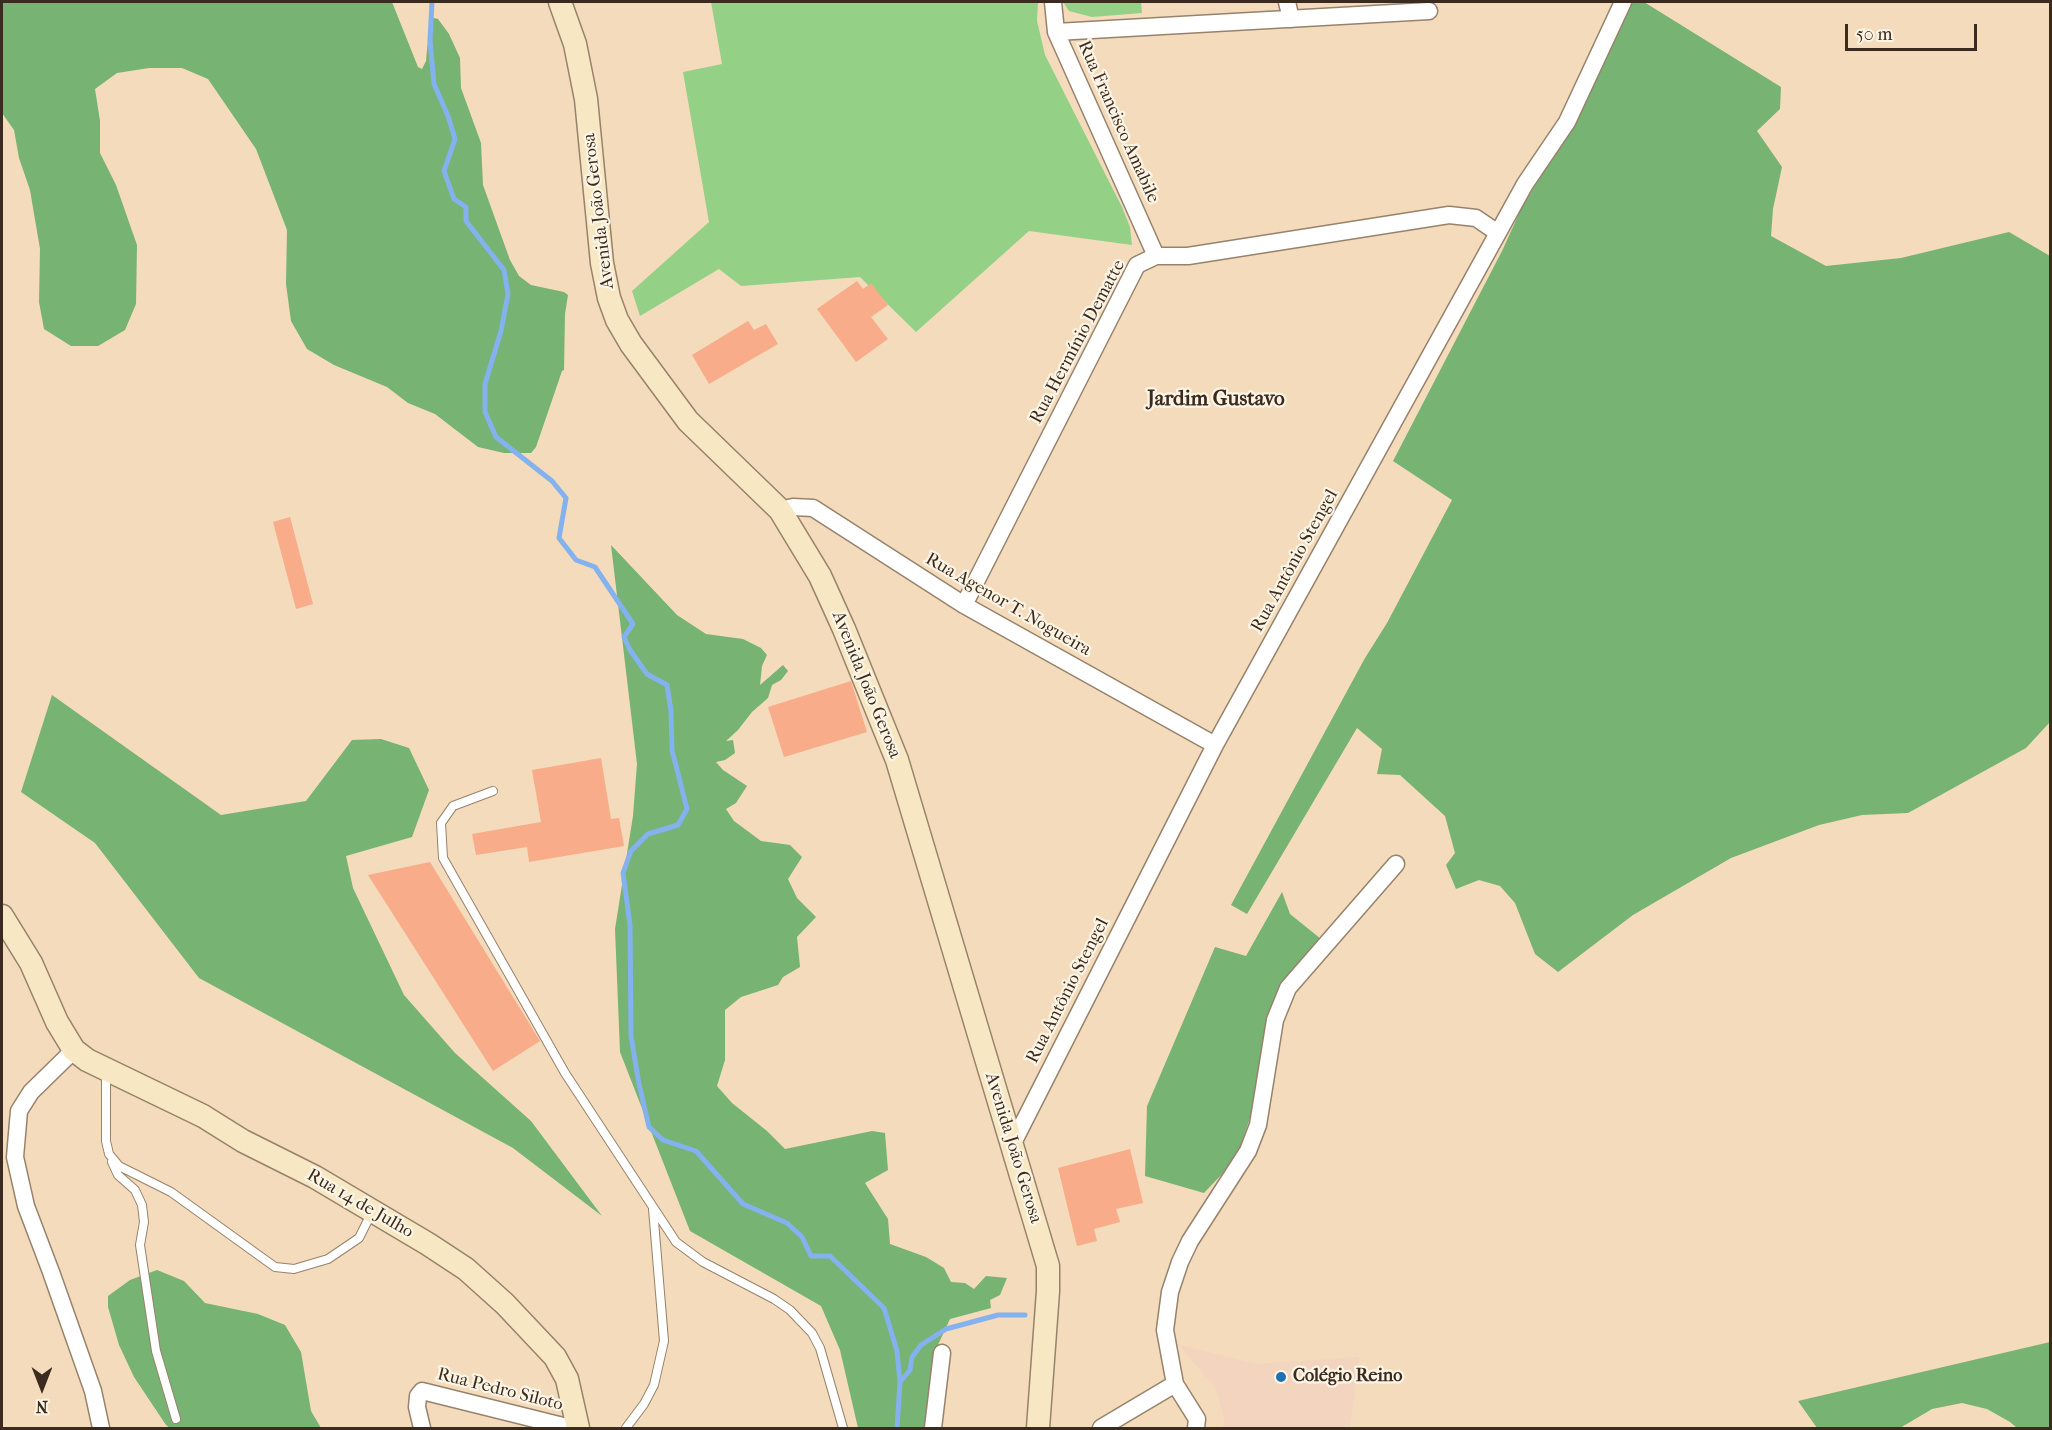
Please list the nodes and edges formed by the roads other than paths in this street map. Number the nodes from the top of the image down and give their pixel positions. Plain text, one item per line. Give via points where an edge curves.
1 (560, 2) edge
2 (1053, 2) edge
3 (1287, 2) edge
4 (1623, 2) edge
5 (1429, 11) dead end
6 (1291, 19) junction
7 (1056, 32) junction
8 (1498, 233) junction
9 (1156, 256) junction
10 (780, 510) junction
11 (964, 605) junction
12 (1215, 745) junction
13 (493, 791) dead end
14 (1396, 864) dead end
15 (2, 916) edge
16 (74, 1050) junction
17 (106, 1069) junction
18 (1012, 1145) junction
19 (109, 1154) junction
20 (653, 1208) junction
21 (372, 1211) junction
22 (942, 1353) dead end
23 (1175, 1384) junction
24 (176, 1419) dead end
25 (101, 1428) edge
26 (422, 1428) edge
27 (571, 1428) edge
28 (578, 1428) edge
29 (626, 1428) edge
30 (843, 1428) edge
31 (933, 1428) edge
32 (1038, 1428) edge
33 (1101, 1428) edge
34 (1196, 1428) edge

1 - 10 main road, Avenida João Gerosa via 575,44 586,99 602,262 617,320 687,421
2 - 7 street, Rua Francisco Amabile
3 - 6 street
4 - 8 street, Rua Antônio Stengel via 1567,122
5 - 6 street
6 - 7 street
7 - 9 street, Rua Francisco Amabile
8 - 9 street via 1476,218 1449,215 1188,256
8 - 12 street, Rua Antônio Stengel
9 - 11 street, Rua Hermínio Dematte via 1137,265
10 - 11 street, Rua Agenor T. Nogueira via 813,508
10 - 18 main road, Avenida João Gerosa via 825,586 897,760
11 - 12 street, Rua Agenor T. Nogueira
12 - 18 street, Rua Antônio Stengel
13 - 20 lane via 453,806 441,823 443,858 565,1073
14 - 23 street via 1288,988 1275,1020 1258,1125 1248,1151 1190,1241 1170,1292 1165,1330
15 - 16 main road via 31,963
16 - 17 main road, Rua 14 de Julho
16 - 25 street via 32,1092 19,1111 15,1157 26,1206 93,1391
17 - 19 lane
17 - 21 main road, Rua 14 de Julho via 203,1116
18 - 32 main road, Avenida João Gerosa via 1048,1266
19 - 21 lane via 119,1166 171,1192 275,1267 294,1269 328,1258 359,1238
19 - 24 lane via 118,1175 135,1190 142,1205 140,1245 156,1351
20 - 29 lane via 664,1341 654,1385
20 - 30 lane via 676,1242 691,1254 774,1299 803,1322 820,1348
21 - 28 main road, Rua 14 de Julho via 465,1269 539,1338 567,1379
22 - 31 street
23 - 33 street
23 - 34 street via 1197,1419
26 - 27 street, Rua Pedro Siloto via 417,1407 422,1391

